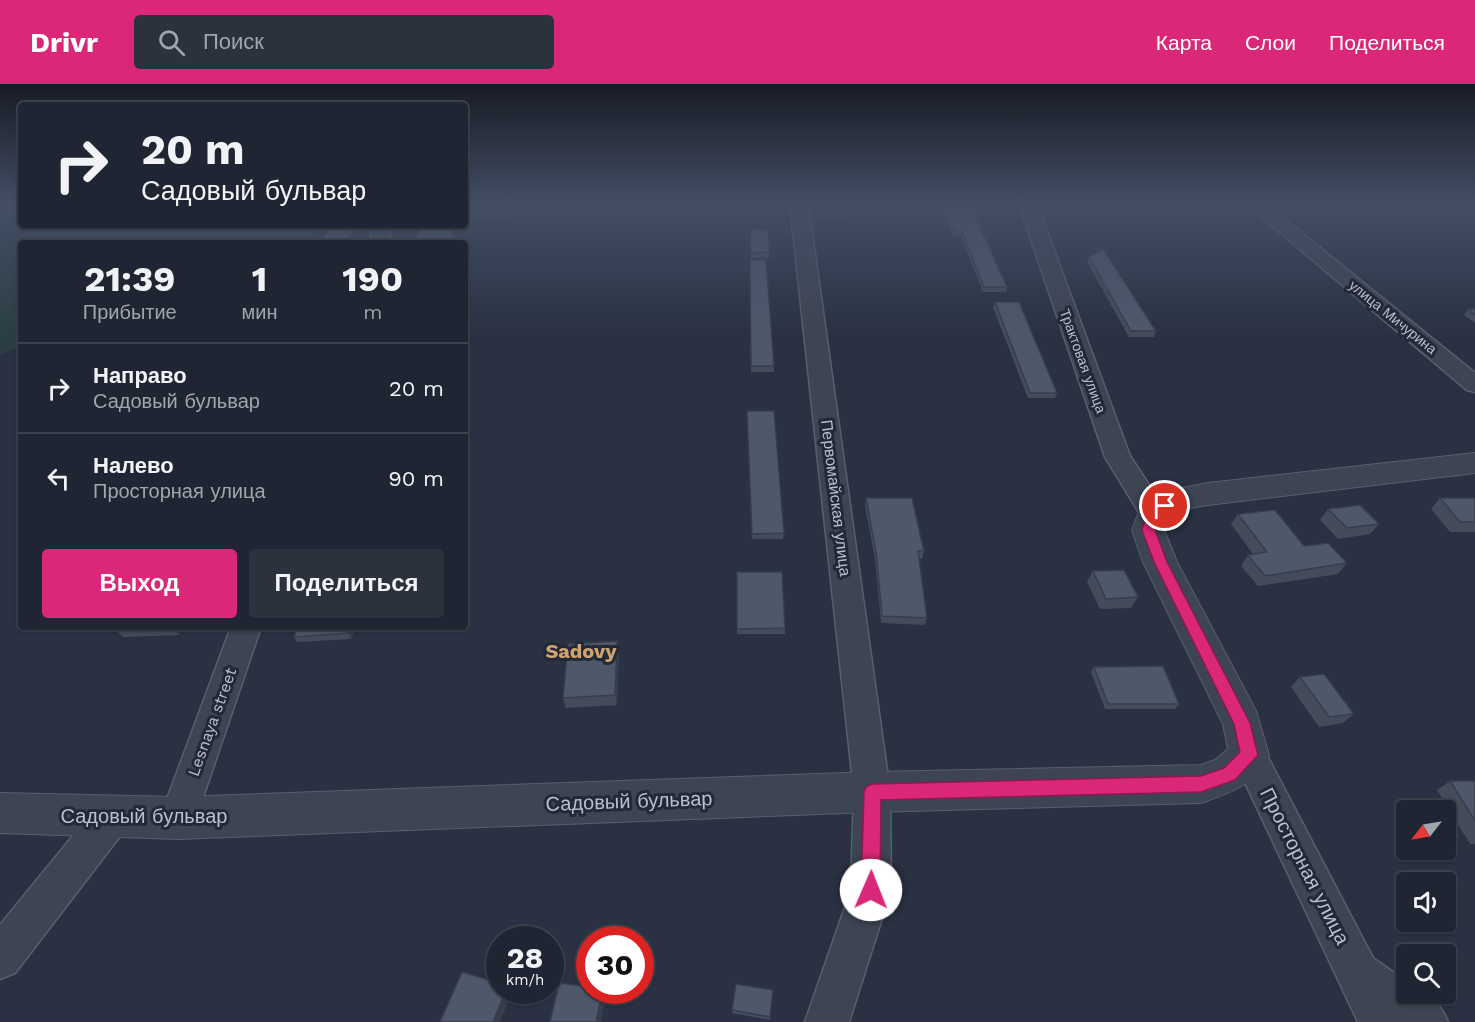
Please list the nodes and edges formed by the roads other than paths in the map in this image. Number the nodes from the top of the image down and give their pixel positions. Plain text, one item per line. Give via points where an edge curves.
1 (804, 248) edge
2 (1044, 248) edge
3 (1308, 248) edge
4 (1475, 385) edge
5 (1475, 463) edge
6 (1153, 512) junction
7 (245, 630) edge
8 (1249, 755) junction
9 (872, 792) junction
10 (0, 813) edge
11 (111, 818) junction
12 (178, 818) junction
13 (0, 958) edge
14 (1358, 971) junction
15 (827, 1022) edge
16 (1380, 1022) edge
17 (1426, 1022) edge

1 - 9 street, Первомайская улица
2 - 6 street, Трактовая улица via 1118,457
3 - 4 street, улица Мичурина
5 - 6 street via 1208,494 1177,500
6 - 8 street, Просторная улица via 1148,530 1160,562 1242,723
7 - 12 street, Lesnaya street
8 - 9 street, Садовый бульвар via 1229,774 1201,784
8 - 14 street, Просторная улица
9 - 12 street, Садовый бульвар
9 - 15 street, Первомайская улица via 871,890
10 - 11 street, Садовый бульвар
11 - 12 street, Садовый бульвар
11 - 13 street
14 - 16 street, Просторная улица
14 - 17 street

